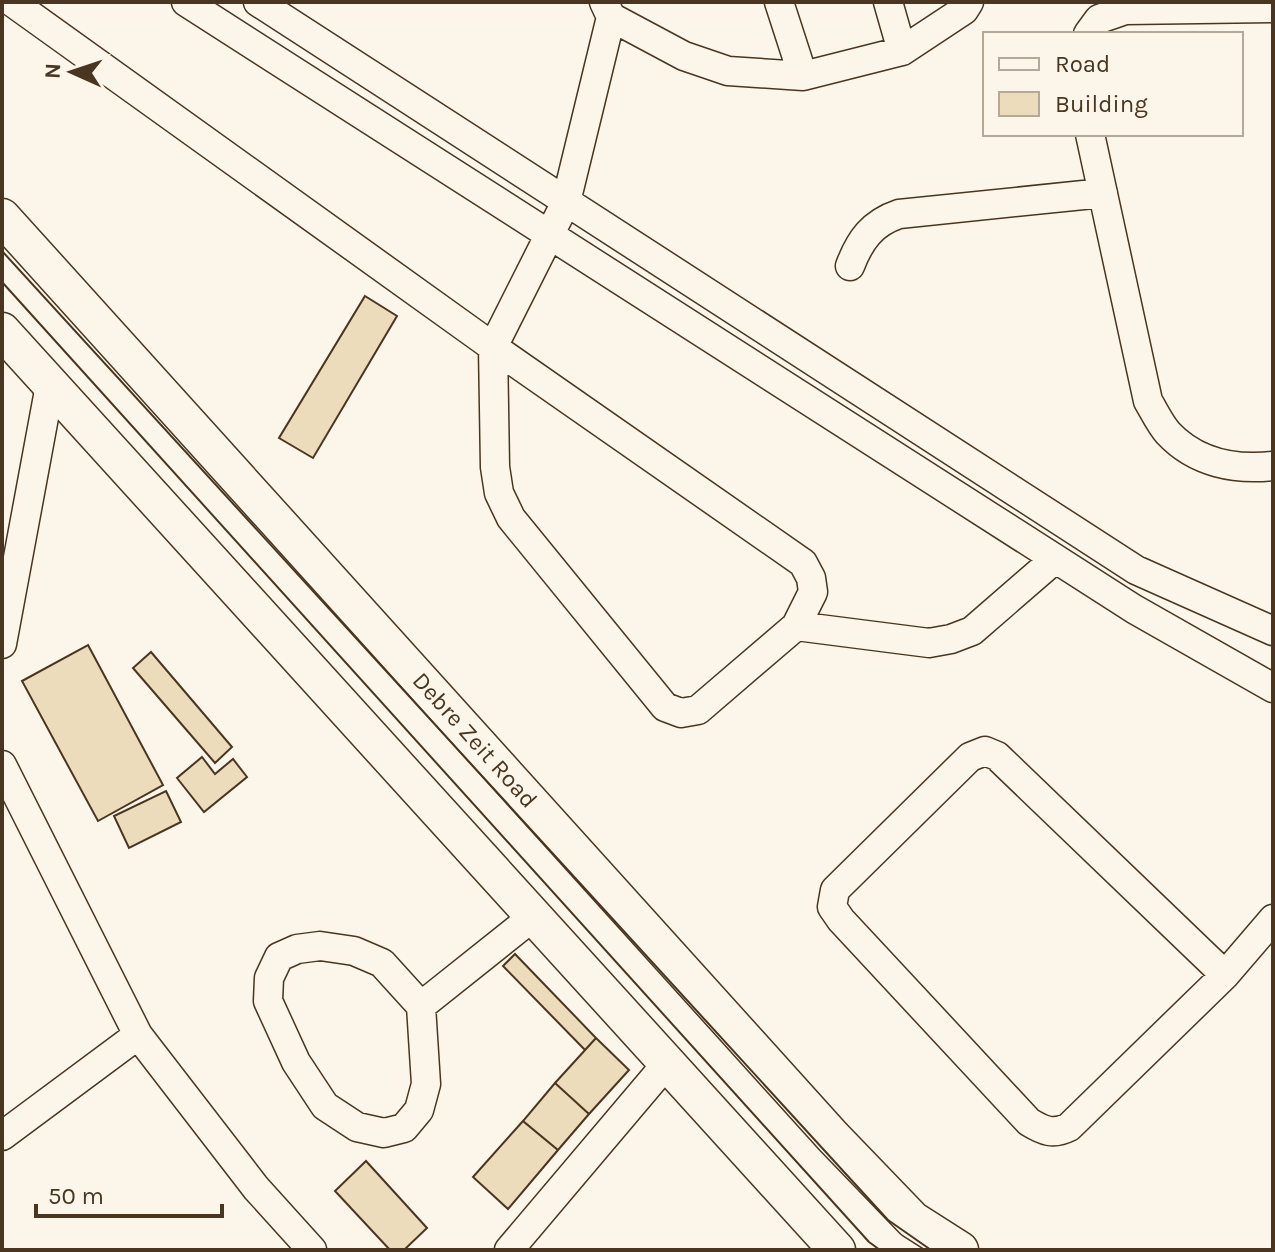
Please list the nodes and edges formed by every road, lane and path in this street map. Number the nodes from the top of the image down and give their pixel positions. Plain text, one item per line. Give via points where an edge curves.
1 (12, 2) edge
2 (186, 2) edge
3 (258, 2) edge
4 (779, 2) edge
5 (888, 2) edge
6 (969, 2) edge
7 (1273, 8) edge
8 (607, 9) edge
9 (1089, 32) edge
10 (902, 51) junction
11 (803, 76) junction
12 (1090, 136) edge
13 (1103, 193) junction
14 (566, 202) junction
15 (2, 217) edge
16 (550, 237) junction
17 (850, 266) dead end
18 (2, 331) edge
19 (493, 347) junction
20 (50, 385) junction
21 (1273, 466) edge
22 (1055, 559) junction
23 (796, 626) junction
24 (1273, 631) edge
25 (2, 644) edge
26 (1273, 688) edge
27 (2, 765) edge
28 (534, 916) junction
29 (1273, 919) edge
30 (1225, 975) junction
31 (421, 1006) junction
32 (138, 1035) junction
33 (668, 1062) junction
34 (2, 1136) edge
35 (312, 1250) edge
36 (509, 1250) edge
37 (837, 1250) edge
38 (960, 1250) edge

1 - 19 street
2 - 16 street
3 - 14 street
4 - 11 street
5 - 10 street
6 - 10 street
7 - 9 street via 1125,10 1099,19
8 - 11 street via 684,56 728,71
8 - 14 street
10 - 11 street
12 - 13 street
13 - 17 street via 899,214 867,233
13 - 21 street via 1148,401 1167,432 1218,464
14 - 16 street
14 - 24 street via 1136,570
15 - 38 main road, Debre Zeit Road via 833,1137 913,1220
16 - 19 street
16 - 22 street
18 - 20 main road
19 - 23 street via 803,563 813,592
19 - 23 street via 499,493 511,518 665,707 681,713 698,710
20 - 25 street
20 - 28 main road
22 - 23 street via 972,631 951,639 929,643
22 - 26 street
27 - 32 street
28 - 31 street
28 - 33 main road
29 - 30 street
30 - 30 street via 1069,1127 1057,1133 1043,1131 841,920 832,907 835,890 970,757 985,751 997,756
31 - 31 street via 426,1084 419,1110 404,1128 384,1133 357,1127 325,1106 296,1062 268,1001 269,978 279,957 297,949 354,951 382,963
32 - 34 street
32 - 35 street
33 - 36 street
33 - 37 main road

